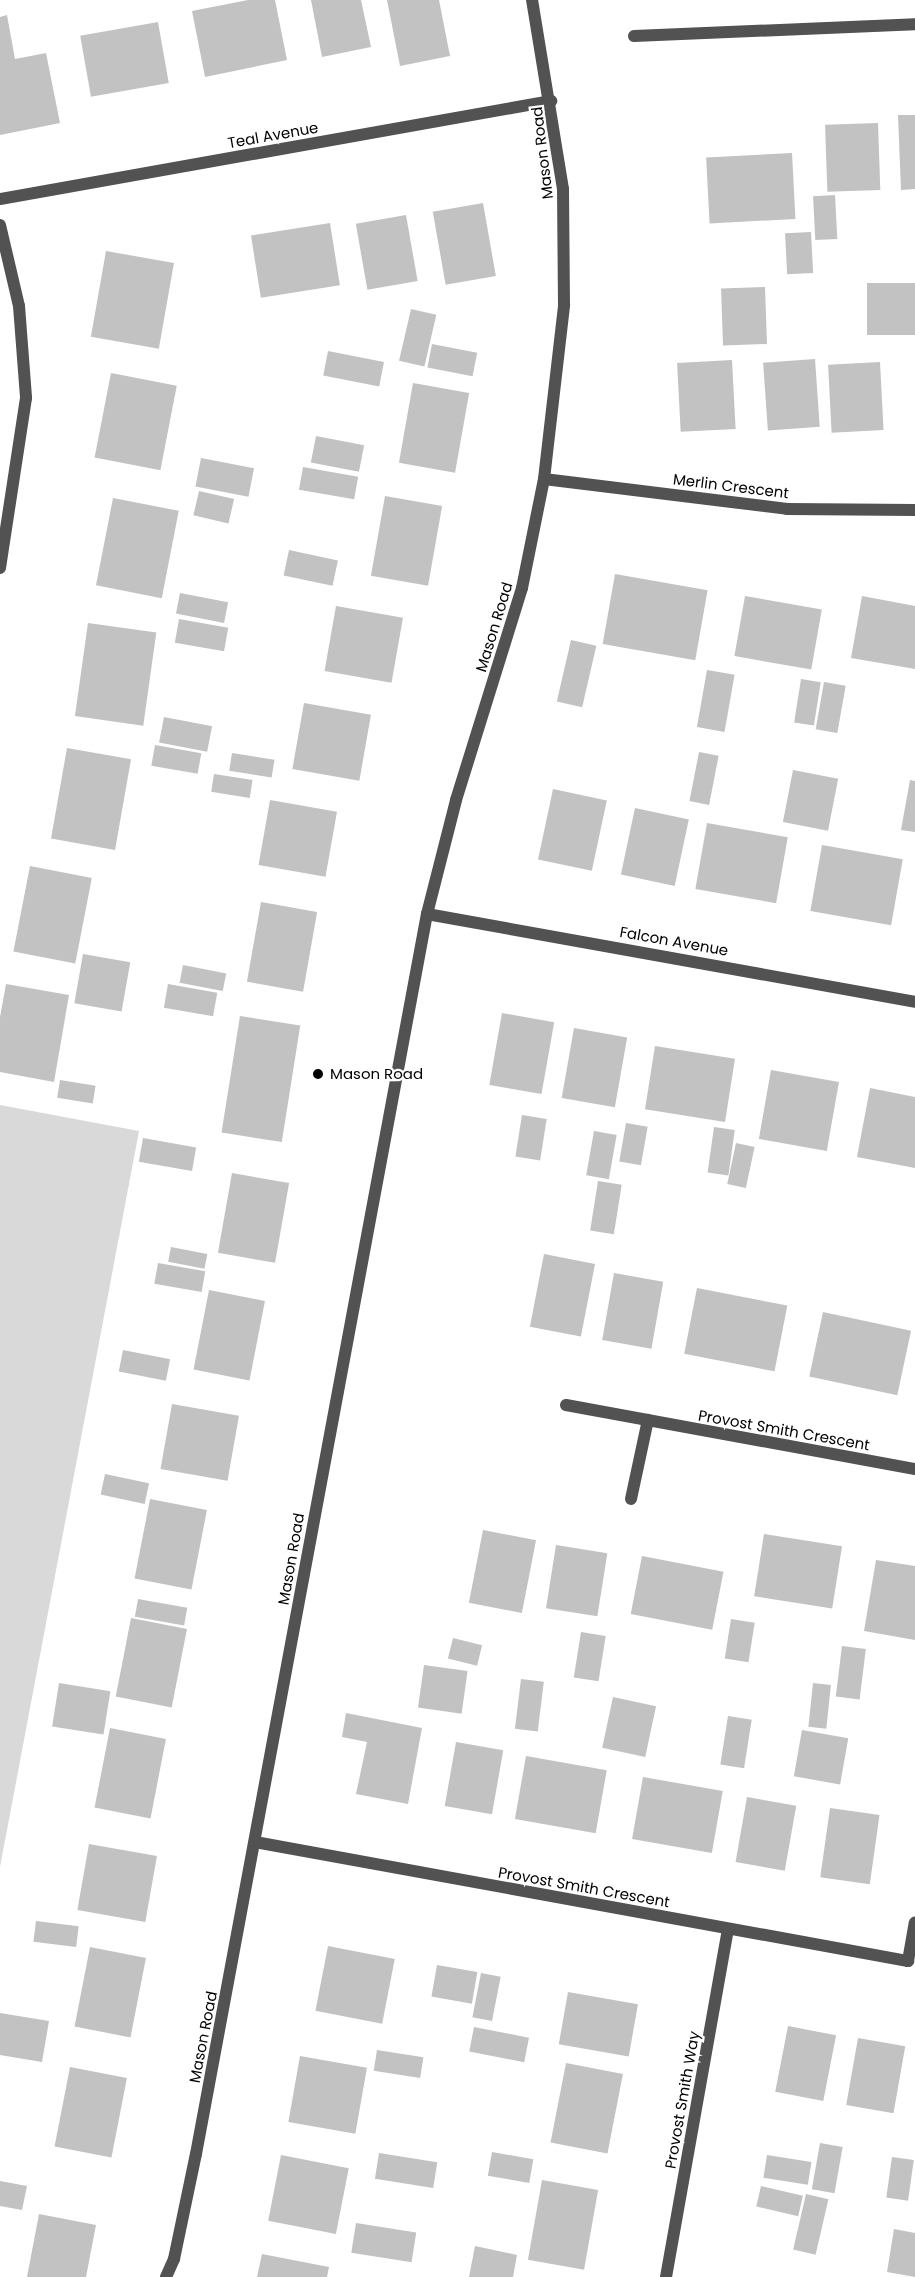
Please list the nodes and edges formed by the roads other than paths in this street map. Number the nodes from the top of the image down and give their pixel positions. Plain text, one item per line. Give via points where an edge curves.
1 (532, 0) edge
2 (915, 24) edge
3 (634, 36) dead end
4 (552, 101) junction
5 (0, 199) edge
6 (0, 225) edge
7 (544, 479) junction
8 (915, 510) edge
9 (0, 568) edge
10 (427, 914) junction
11 (915, 1002) edge
12 (566, 1405) dead end
13 (648, 1420) junction
14 (915, 1469) edge
15 (631, 1499) dead end
16 (255, 1842) junction
17 (915, 1923) edge
18 (728, 1929) junction
19 (912, 1962) edge
20 (166, 2277) edge
21 (666, 2277) edge

1 - 4 street, Mason Road
2 - 3 street
4 - 5 street, Teal Avenue
4 - 7 street, Mason Road via 563,189 564,304
6 - 9 street via 19,306 26,398
7 - 8 street, Merlin Crescent via 787,509
7 - 10 street, Mason Road via 522,588 456,800
10 - 11 street, Falcon Avenue
10 - 16 street, Mason Road
12 - 13 street, Provost Smith Crescent
13 - 14 street, Provost Smith Crescent
13 - 15 street
16 - 18 street, Provost Smith Crescent
16 - 20 street, Mason Road via 174,2259
17 - 19 street, Provost Smith Crescent
18 - 19 street, Provost Smith Crescent
18 - 21 street, Provost Smith Way

